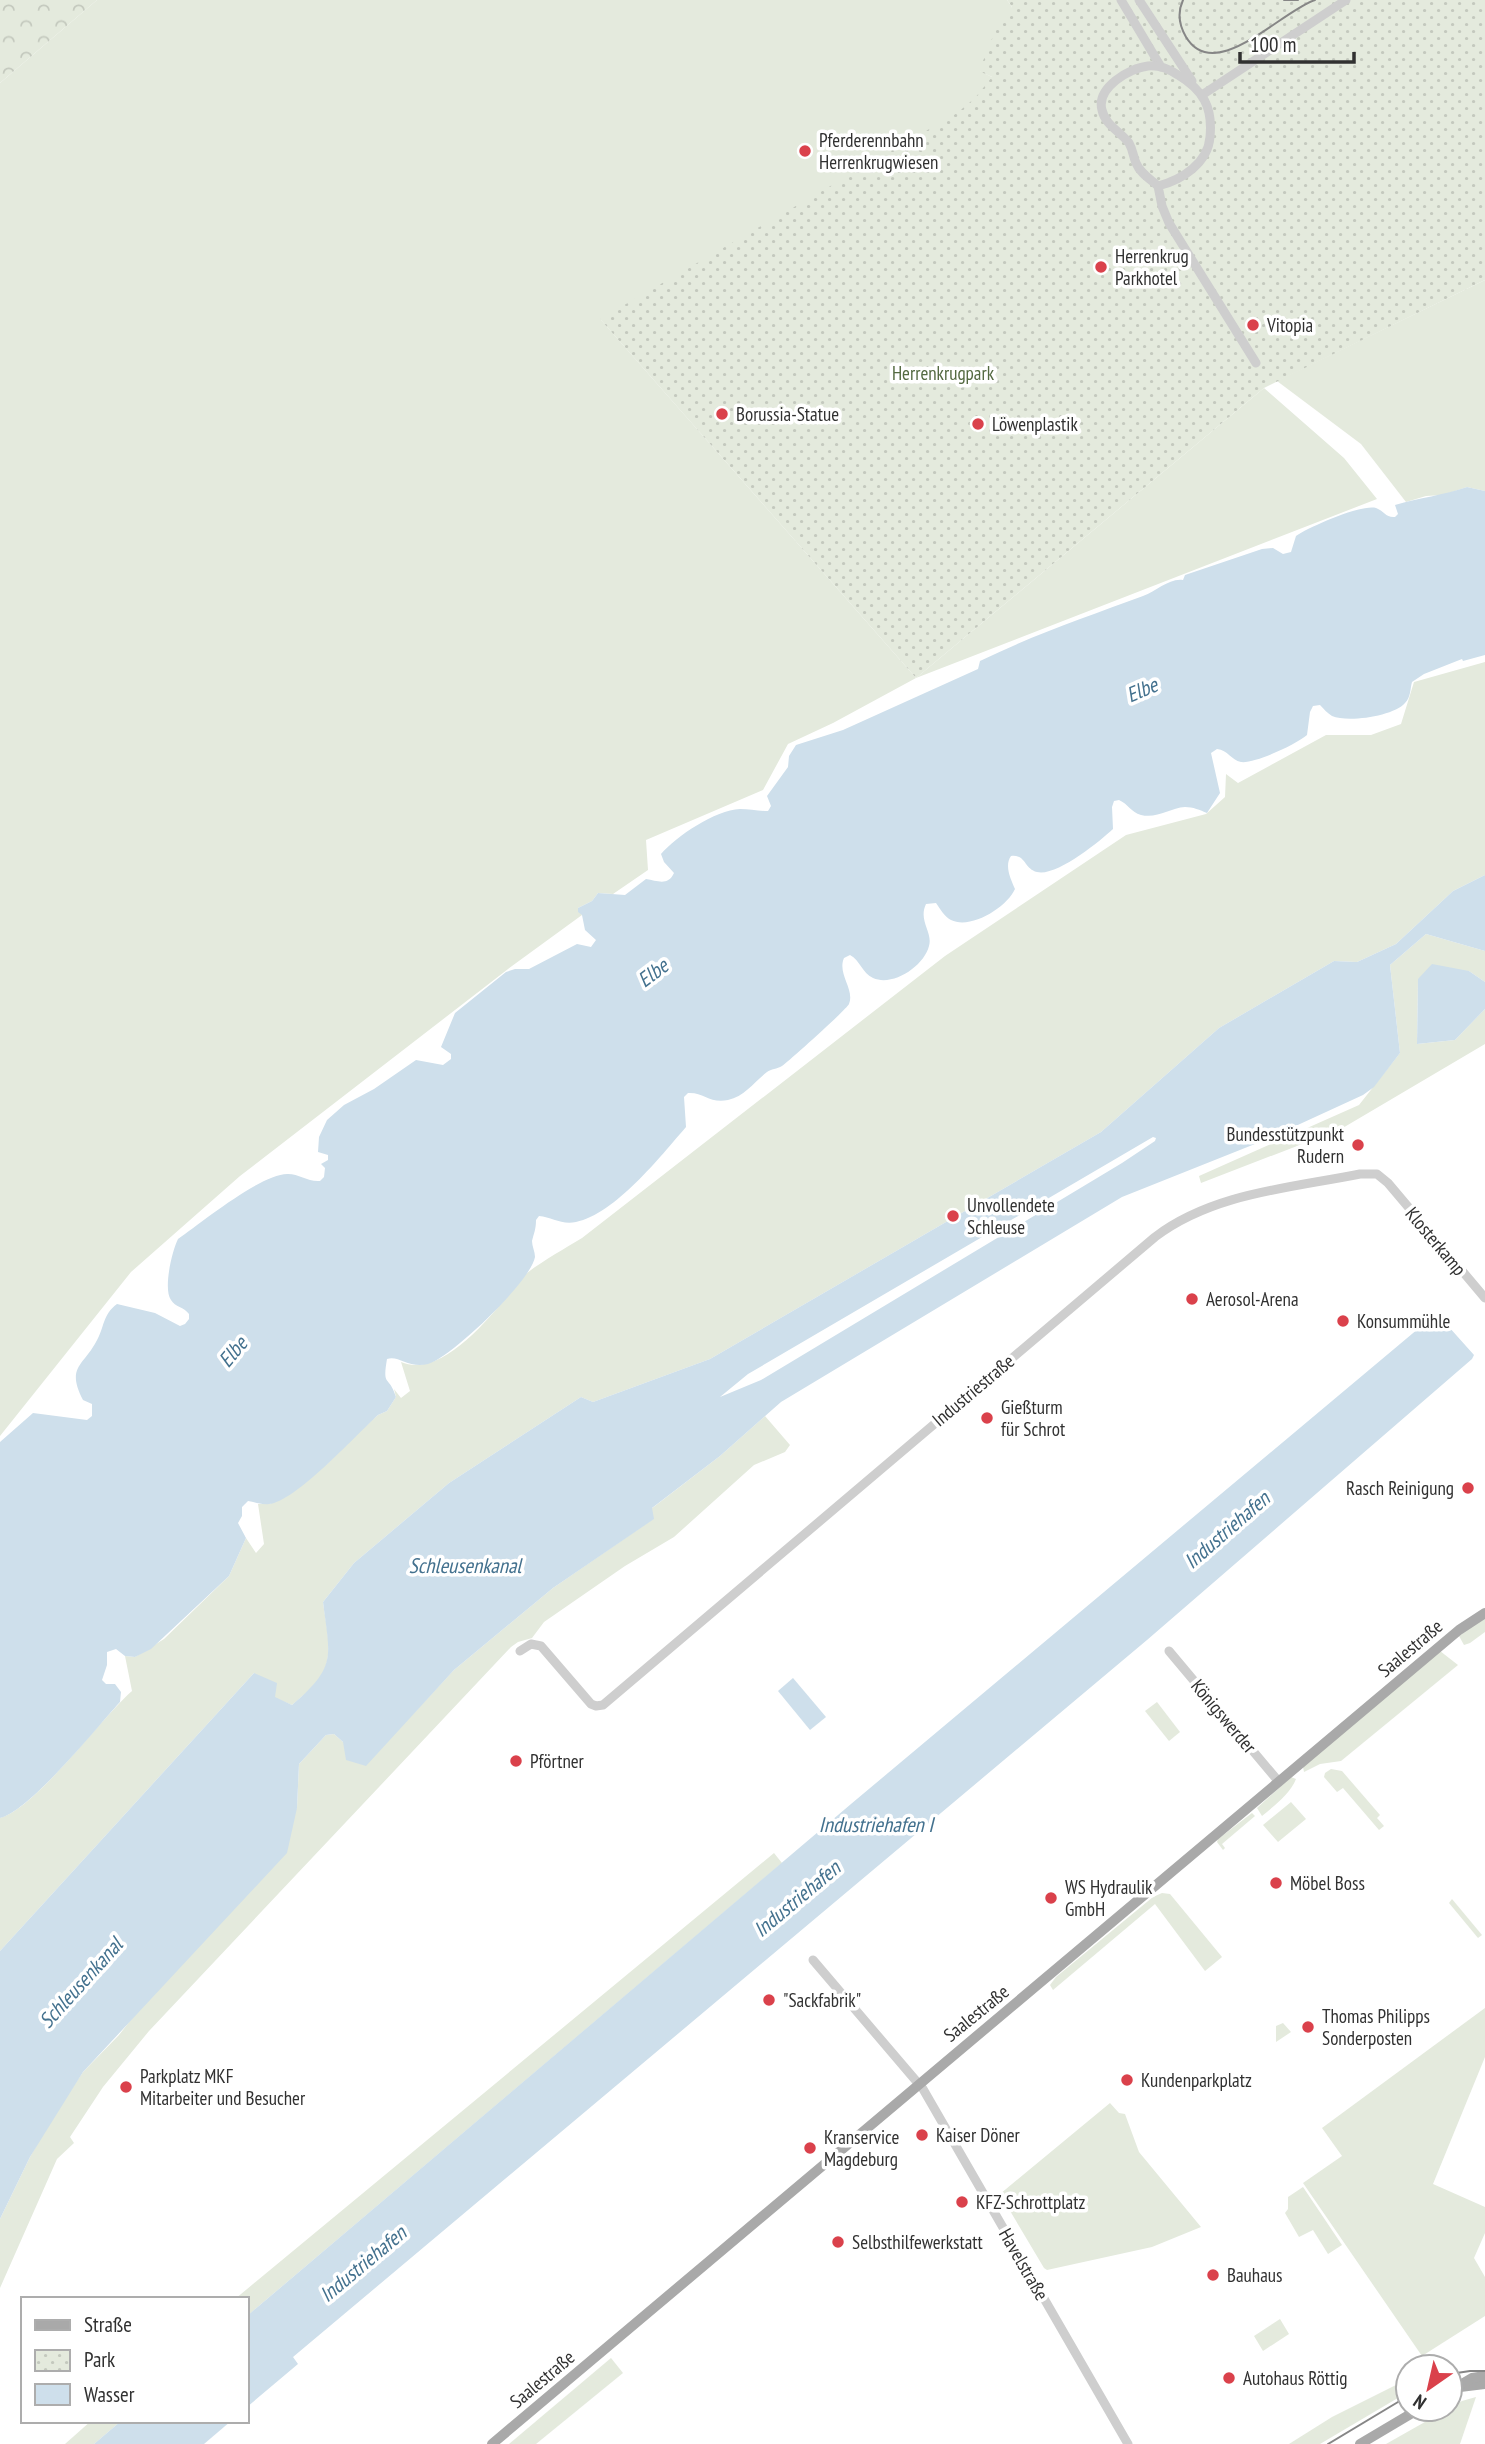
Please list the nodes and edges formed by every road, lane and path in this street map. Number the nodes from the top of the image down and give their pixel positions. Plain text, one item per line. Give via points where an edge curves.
1 (1121, 0) edge
2 (1139, 0) edge
3 (1346, 0) edge
4 (1161, 67) junction
5 (1195, 86) junction
6 (1202, 95) junction
7 (1158, 186) junction
8 (1256, 363) dead end
9 (1388, 1183) joint
10 (1485, 1298) edge
11 (1485, 1612) edge
12 (520, 1651) dead end
13 (1169, 1651) dead end
14 (1279, 1782) junction
15 (814, 1960) dead end
16 (919, 2084) junction
17 (1484, 2382) edge
18 (1464, 2387) edge
19 (1395, 2423) edge
20 (492, 2444) edge
21 (1128, 2444) edge
22 (1360, 2444) edge

1 - 4 street
2 - 5 street
3 - 6 street
4 - 5 street
4 - 7 street via 1141,67 1120,77 1107,90 1101,110 1131,146 1140,170
5 - 6 street
6 - 7 street via 1210,125 1205,154 1191,170
7 - 8 street via 1172,229
9 - 10 street, Klosterkamp
9 - 12 street, Industriestraße via 1367,1173 1230,1200 1164,1230 603,1704 591,1704 541,1646 531,1644
11 - 14 main road, Saalestraße
13 - 14 street, Königswerder
14 - 16 main road, Saalestraße
15 - 16 street, Havelstraße
16 - 20 main road, Saalestraße
16 - 21 street, Havelstraße
17 - 18 main road
19 - 22 main road

